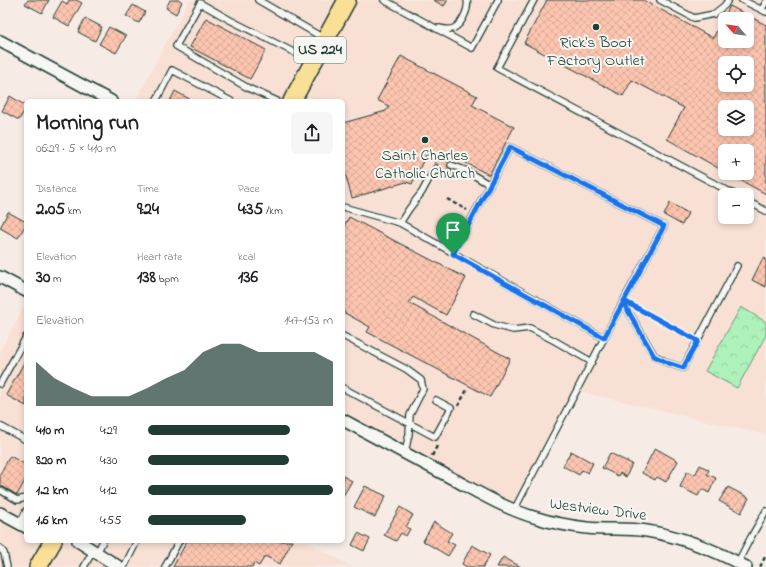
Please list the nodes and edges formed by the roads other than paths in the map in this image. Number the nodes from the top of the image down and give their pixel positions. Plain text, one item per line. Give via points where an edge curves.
1 (258, 0) edge
2 (347, 0) edge
3 (384, 0) edge
4 (467, 0) edge
5 (498, 0) edge
6 (534, 0) edge
7 (660, 0) edge
8 (728, 0) edge
9 (742, 0) edge
10 (766, 2) edge
11 (764, 10) edge
12 (434, 28) junction
13 (326, 39) junction
14 (0, 41) edge
15 (313, 62) junction
16 (107, 99) edge
17 (157, 99) edge
18 (227, 99) edge
19 (273, 99) edge
20 (293, 99) edge
21 (450, 166) dead end
22 (436, 168) dead end
23 (490, 185) junction
24 (723, 188) edge
25 (754, 205) edge
26 (345, 208) edge
27 (766, 211) edge
28 (400, 223) junction
29 (453, 254) junction
30 (737, 266) dead end
31 (0, 277) edge
32 (24, 290) edge
33 (624, 302) junction
34 (473, 314) dead end
35 (345, 337) edge
36 (604, 338) junction
37 (24, 341) edge
38 (592, 362) junction
39 (0, 384) edge
40 (345, 389) edge
41 (436, 400) dead end
42 (345, 421) edge
43 (410, 423) junction
44 (0, 426) edge
45 (24, 439) edge
46 (406, 453) junction
47 (0, 490) edge
48 (24, 498) edge
49 (514, 510) junction
50 (766, 511) edge
51 (0, 513) edge
52 (23, 525) edge
53 (51, 543) edge
54 (81, 543) edge
55 (102, 543) edge
56 (136, 543) edge
57 (178, 543) edge
58 (0, 548) edge
59 (95, 552) junction
60 (742, 565) edge
61 (7, 567) edge
62 (38, 567) edge
63 (84, 567) edge
64 (119, 567) edge
65 (124, 567) edge
66 (165, 567) edge

1 - 13 lane
2 - 13 main road, US 224
3 - 12 lane
4 - 12 lane via 465,15 454,28
5 - 12 lane via 472,48
6 - 24 lane via 497,68
7 - 8 lane via 694,18 714,14
9 - 11 lane
10 - 11 lane
13 - 15 main road, US 224
14 - 16 street
15 - 19 lane via 200,3 176,46 248,88
15 - 20 main road, US 224
17 - 18 lane via 172,70
21 - 23 lane via 465,170
22 - 28 lane
23 - 29 lane
23 - 33 lane via 510,147 664,226
25 - 27 lane
26 - 28 lane
28 - 29 lane
29 - 36 lane
30 - 33 lane via 683,368 654,356
31 - 32 street
33 - 36 lane
34 - 38 lane via 494,325 513,330 530,328
35 - 43 lane via 406,369 421,380 423,389 410,415
36 - 38 lane
37 - 39 lane
38 - 49 lane
40 - 43 lane
41 - 43 lane via 451,408 435,437
42 - 46 street, Westview Drive
43 - 46 lane
44 - 45 lane
46 - 49 street, Westview Drive
47 - 48 lane via 17,500
49 - 60 street, Westview Drive via 564,525 641,530 672,536 696,543
50 - 60 lane via 751,537
51 - 52 street
53 - 62 main road
54 - 59 street
55 - 59 lane
56 - 65 lane
57 - 66 lane
58 - 61 lane via 4,552
59 - 63 lane
59 - 64 street

